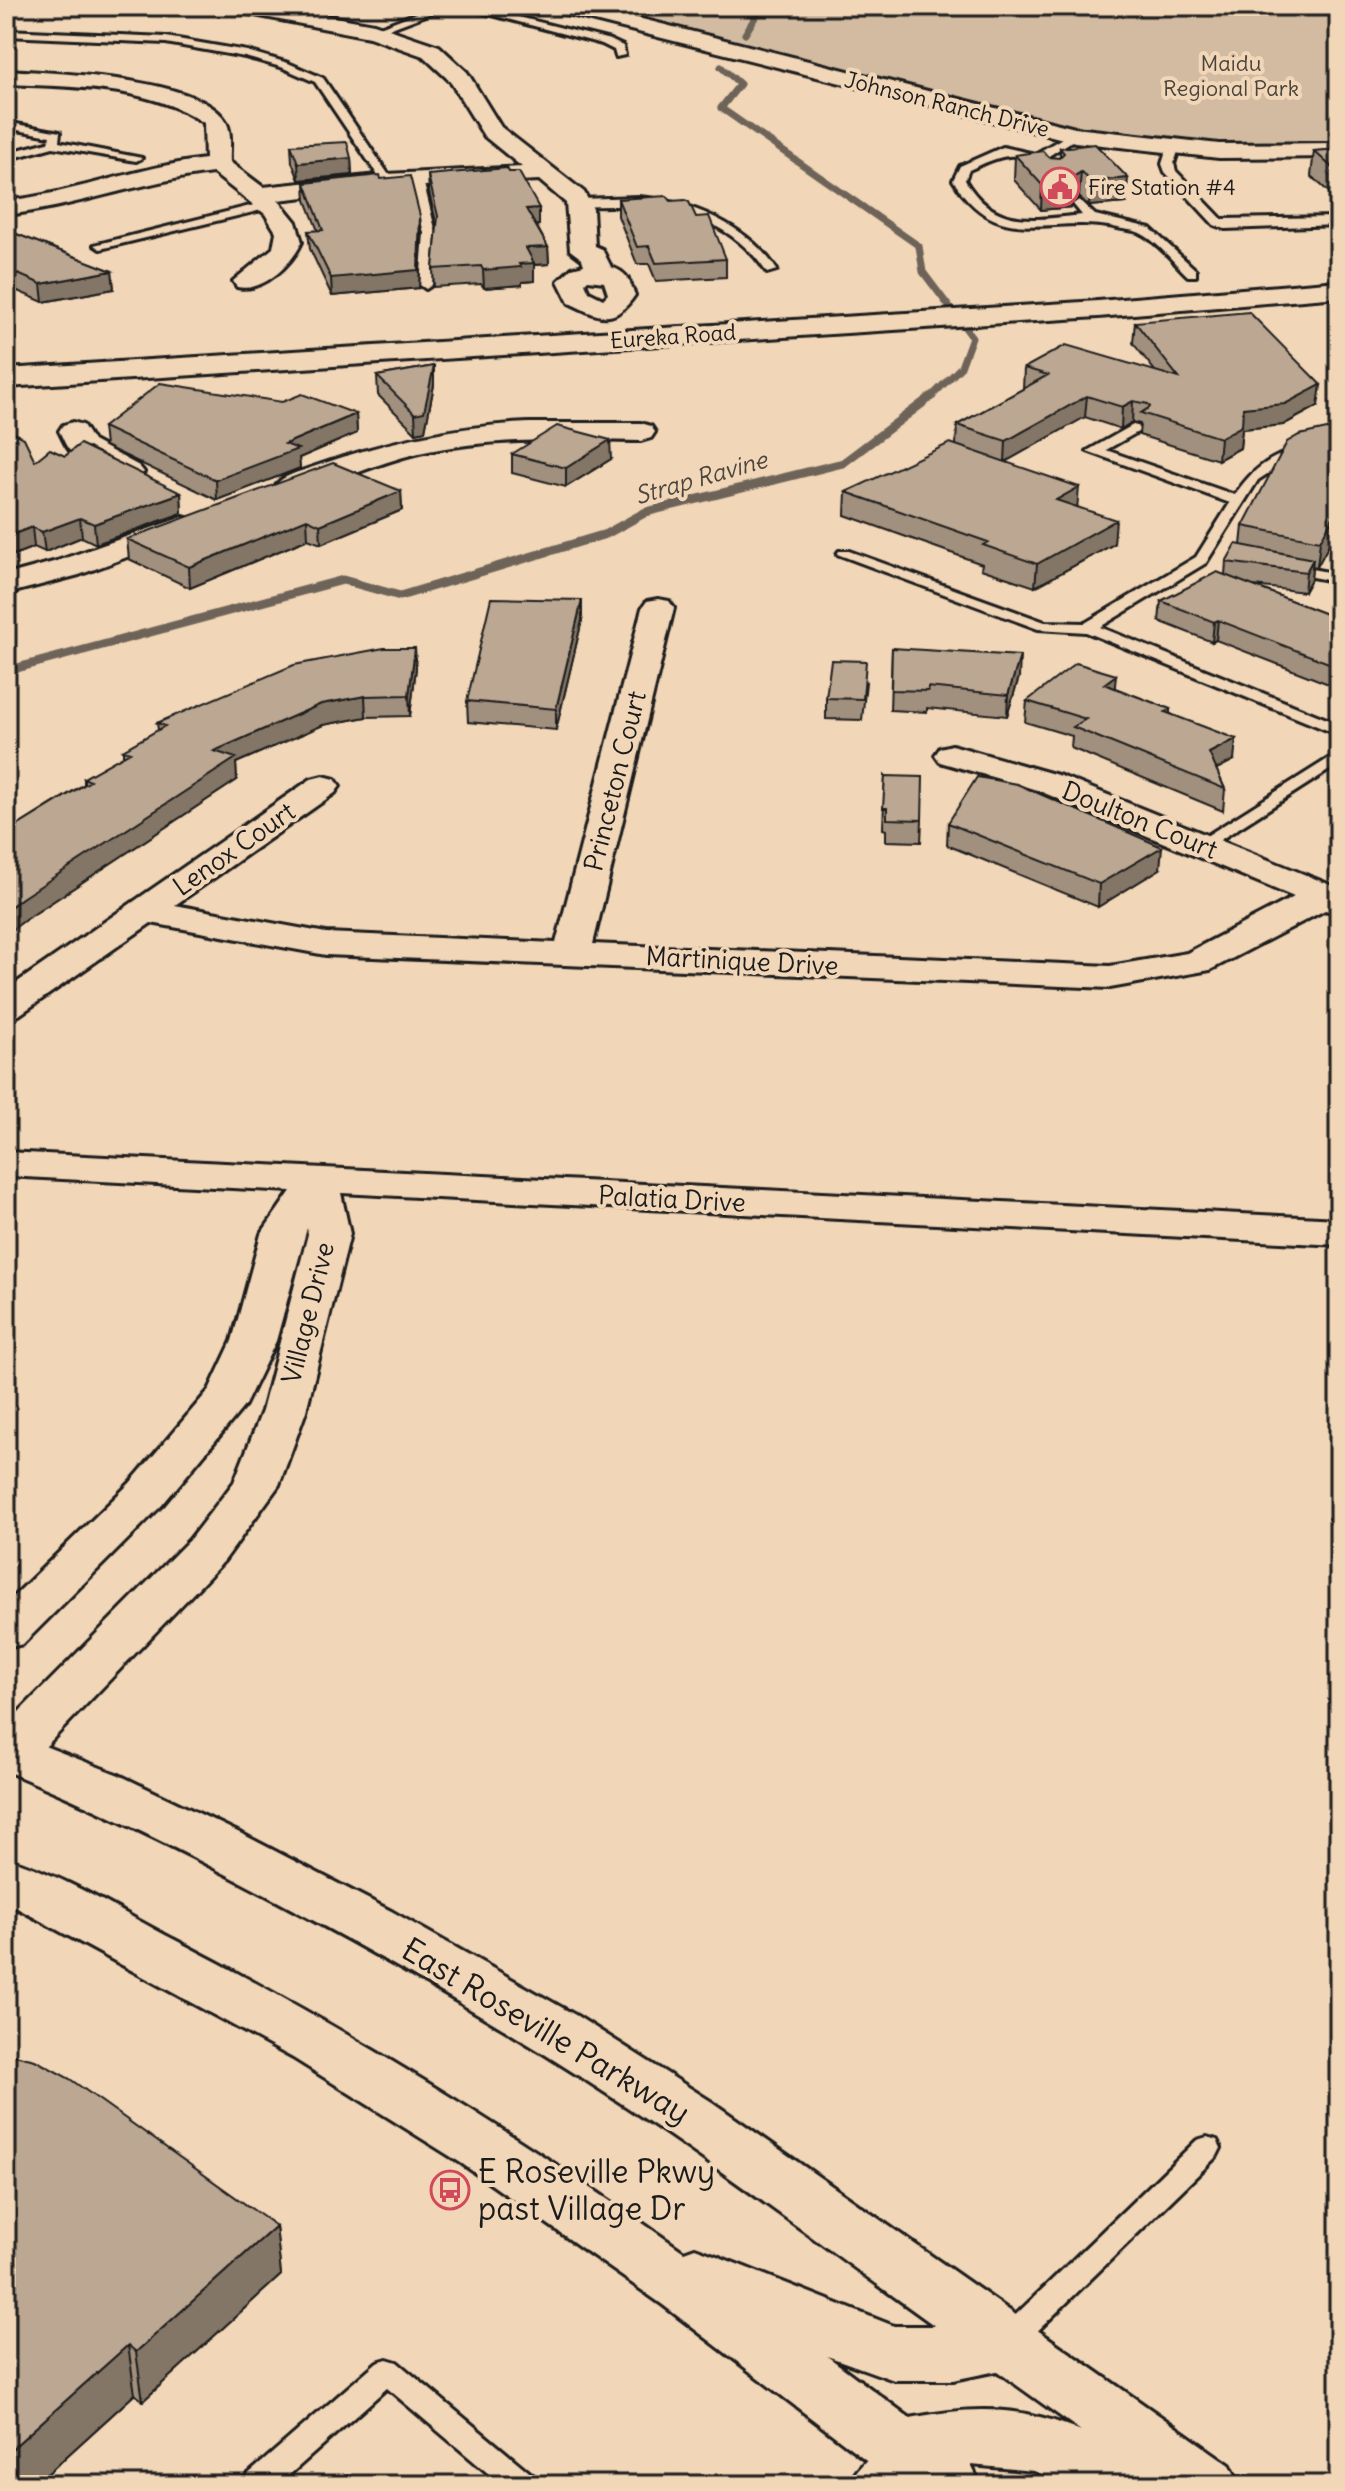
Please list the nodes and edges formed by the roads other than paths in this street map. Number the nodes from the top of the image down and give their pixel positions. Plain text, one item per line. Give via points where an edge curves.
1 (239, 6) edge
2 (445, 6) edge
3 (463, 6) edge
4 (563, 6) edge
5 (374, 31) junction
6 (6, 33) edge
7 (620, 55) dead end
8 (6, 77) edge
9 (6, 125) edge
10 (1075, 135) junction
11 (53, 144) junction
12 (1173, 148) junction
13 (1339, 150) edge
14 (6, 157) edge
15 (136, 158) dead end
16 (1037, 158) junction
17 (218, 165) junction
18 (543, 173) junction
19 (1053, 177) edge
20 (417, 180) junction
21 (387, 181) junction
22 (264, 200) junction
23 (580, 203) junction
24 (1079, 204) edge
25 (6, 208) edge
26 (1091, 218) junction
27 (1339, 221) edge
28 (100, 245) dead end
29 (771, 270) dead end
30 (1222, 271) dead end
31 (1192, 273) junction
32 (1162, 275) dead end
33 (246, 281) dead end
34 (426, 285) dead end
35 (1339, 289) edge
36 (860, 296) dead end
37 (1275, 296) junction
38 (647, 308) dead end
39 (606, 310) junction
40 (551, 314) dead end
41 (645, 338) junction
42 (332, 357) junction
43 (6, 378) edge
44 (1138, 428) edge
45 (73, 431) dead end
46 (641, 432) dead end
47 (1339, 443) edge
48 (148, 481) edge
49 (259, 498) edge
50 (1238, 501) junction
51 (203, 507) edge
52 (844, 554) dead end
53 (1272, 566) edge
54 (1339, 578) edge
55 (6, 585) edge
56 (658, 608) dead end
57 (1088, 628) junction
58 (1339, 730) edge
59 (952, 755) dead end
60 (1339, 757) edge
61 (323, 786) dead end
62 (1200, 845) junction
63 (1332, 900) edge
64 (146, 911) junction
65 (572, 953) junction
66 (6, 1007) edge
67 (6, 1164) edge
68 (318, 1182) junction
69 (1339, 1232) edge
70 (6, 1632) edge
71 (7, 1752) edge
72 (6, 1878) edge
73 (1207, 2148) dead end
74 (634, 2248) junction
75 (1007, 2342) junction
76 (904, 2473) edge
77 (257, 2485) edge
78 (523, 2485) edge
79 (1138, 2485) edge
80 (1207, 2485) edge

1 - 5 street
2 - 5 lane
3 - 7 lane via 606,42 619,48
4 - 10 main road, Johnson Ranch Drive
5 - 18 street via 431,51 449,65 492,131
6 - 21 lane via 131,37 226,50 303,72 319,80
8 - 17 street via 120,86 188,105 212,118 220,132
9 - 11 lane via 56,134
10 - 12 main road, Johnson Ranch Drive
10 - 16 lane
11 - 14 lane
11 - 15 lane
12 - 13 main road, Johnson Ranch Drive
12 - 27 lane via 1171,172 1218,222 1237,227
16 - 19 lane
16 - 26 lane via 1003,150 964,168 959,180 969,201 1007,222
17 - 22 street
17 - 25 street
18 - 20 street
18 - 23 street
20 - 21 street
20 - 34 lane via 430,233
21 - 22 street
22 - 28 lane
22 - 33 street via 288,224 291,237 271,266
23 - 29 lane via 651,201 687,208 754,246
23 - 39 street via 588,265 571,281 578,297
24 - 26 lane
26 - 31 lane via 1146,231
30 - 31 main road
31 - 32 main road
31 - 37 main road via 1232,289
35 - 37 main road, Eureka Road
36 - 41 main road via 808,307 668,318 644,329
37 - 41 main road, Eureka Road
38 - 39 main road, Eureka Road
39 - 40 main road, Eureka Road
39 - 42 main road via 605,319 572,330 398,344
41 - 42 main road, Eureka Road
42 - 43 main road, Eureka Road
44 - 50 lane via 1094,451
45 - 48 street via 82,447
46 - 49 street via 460,437 377,455
47 - 50 lane via 1291,453 1253,477
50 - 57 lane via 1212,553
51 - 55 street via 81,564
52 - 57 lane via 1043,626
53 - 54 lane
56 - 65 street, Princeton Court
57 - 58 lane
59 - 62 street, Doulton Court via 1049,783
60 - 62 lane
61 - 64 street, Lenox Court
62 - 63 street, Doulton Court
63 - 65 street, Martinique Drive via 1197,962 1110,977
64 - 65 street, Martinique Drive via 326,944
64 - 66 street
67 - 68 street, Palatia Drive
68 - 69 street, Palatia Drive
68 - 70 street, Village Drive via 282,1234 254,1341 229,1395 146,1494
68 - 71 street, Village Drive via 329,1234 284,1411 256,1485 207,1550
71 - 75 main road, East Roseville Parkway via 100,1788 225,1849 557,2032 691,2119
72 - 74 main road via 412,2101
73 - 75 lane
74 - 75 main road via 894,2353 953,2353
74 - 76 main road
75 - 80 main road, East Roseville Parkway
76 - 79 main road via 962,2436 1039,2443
77 - 78 lane via 387,2371

